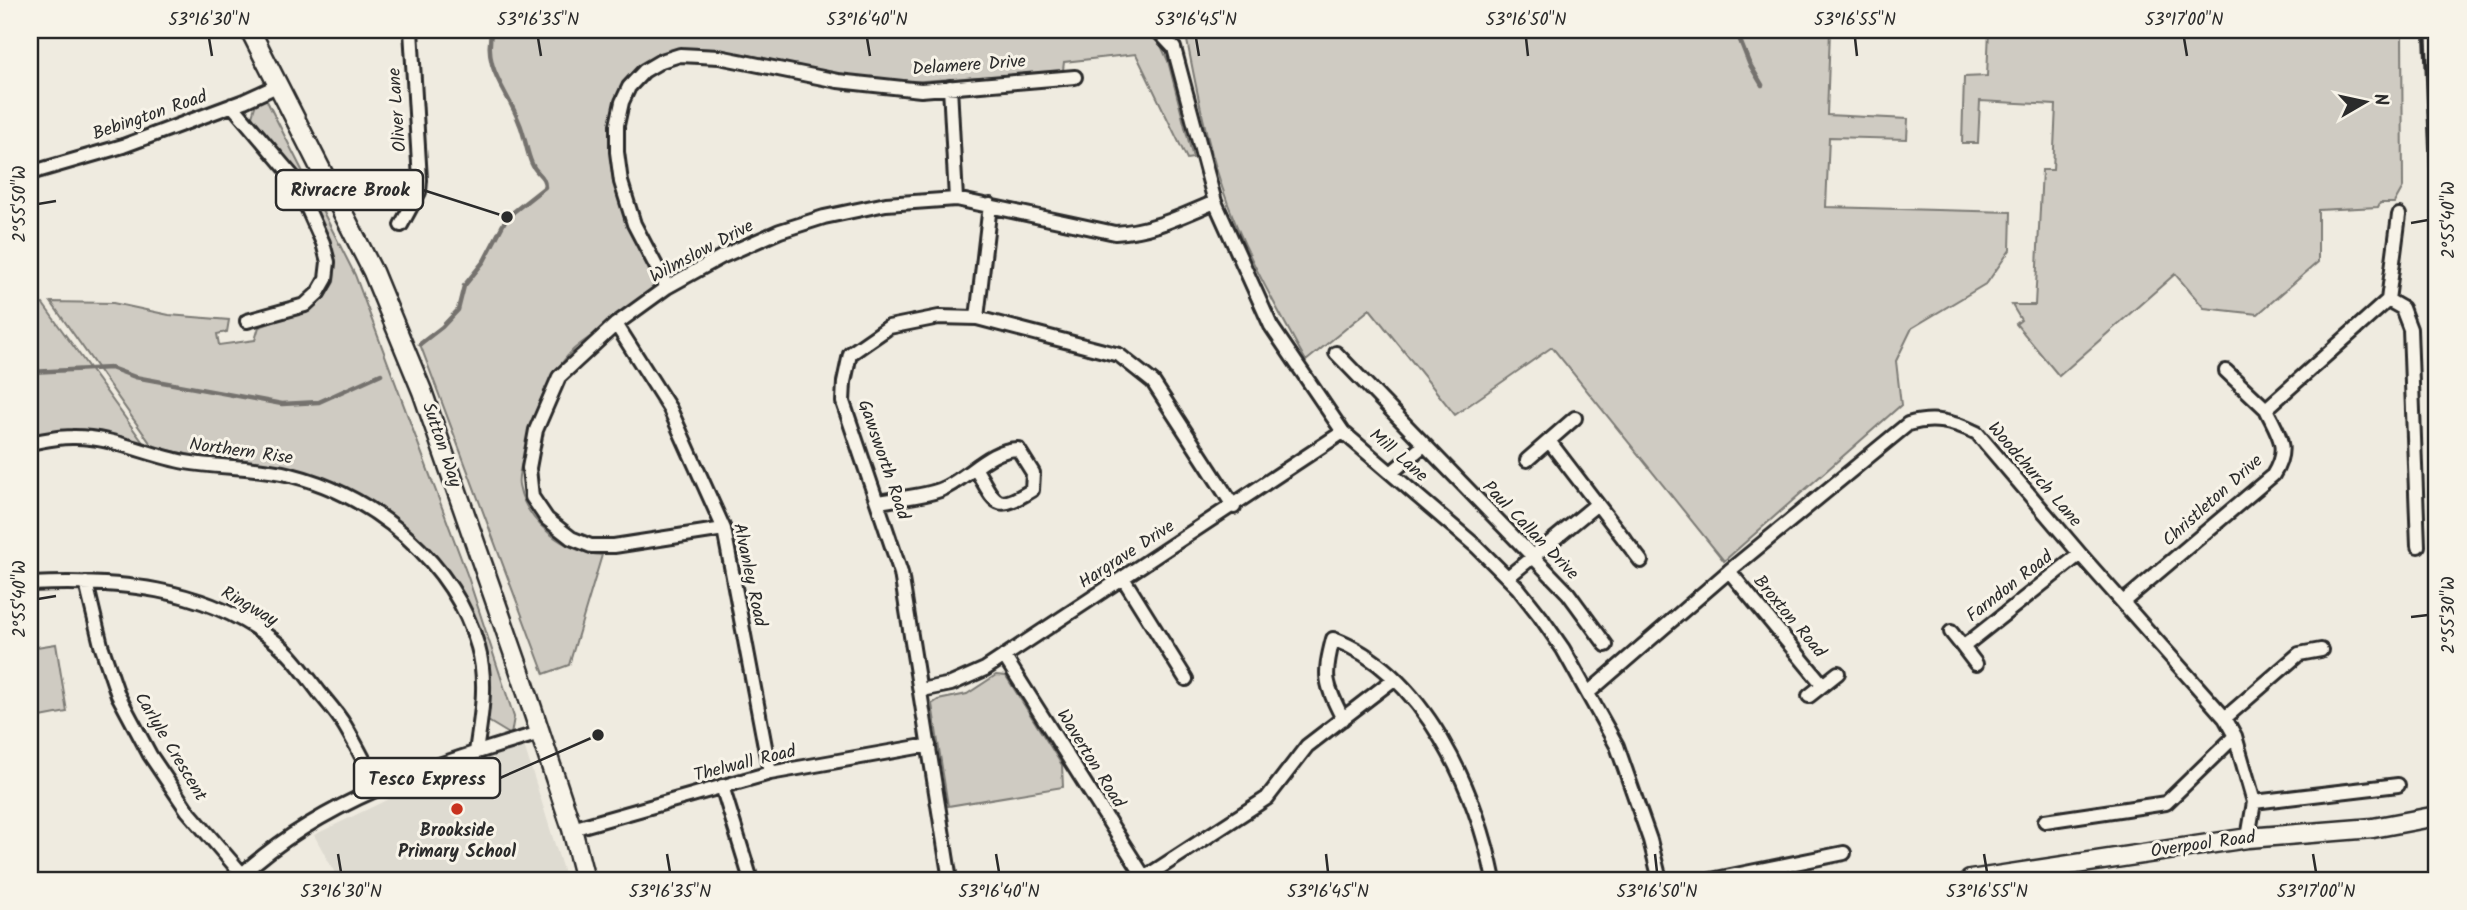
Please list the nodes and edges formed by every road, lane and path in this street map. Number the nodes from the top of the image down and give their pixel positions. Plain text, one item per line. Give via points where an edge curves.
1 (250, 30) edge
2 (411, 30) edge
3 (1157, 30) edge
4 (1075, 77) dead end
5 (279, 85) junction
6 (950, 87) junction
7 (232, 106) junction
8 (30, 173) edge
9 (956, 199) junction
10 (1215, 202) junction
11 (990, 205) junction
12 (2399, 215) dead end
13 (401, 225) dead end
14 (667, 288) junction
15 (2388, 300) junction
16 (977, 318) junction
17 (247, 321) dead end
18 (616, 324) junction
19 (1336, 353) dead end
20 (2227, 371) dead end
21 (2266, 410) junction
22 (1575, 418) dead end
23 (1343, 432) junction
24 (1549, 441) junction
25 (30, 443) edge
26 (1423, 446) junction
27 (1527, 460) dead end
28 (975, 468) junction
29 (1391, 473) junction
30 (879, 502) junction
31 (1597, 504) junction
32 (1234, 507) junction
33 (724, 529) junction
34 (2417, 546) dead end
35 (2080, 554) junction
36 (1532, 558) junction
37 (1641, 561) dead end
38 (1728, 571) junction
39 (1508, 577) junction
40 (1123, 578) junction
41 (86, 583) junction
42 (30, 584) edge
43 (2123, 602) junction
44 (1951, 632) dead end
45 (1606, 645) dead end
46 (1963, 647) junction
47 (2321, 650) dead end
48 (1004, 656) junction
49 (1976, 664) dead end
50 (1838, 673) dead end
51 (1186, 679) dead end
52 (1394, 679) junction
53 (1823, 685) junction
54 (921, 690) junction
55 (1588, 694) junction
56 (1809, 696) dead end
57 (2225, 718) junction
58 (1343, 719) junction
59 (540, 733) junction
60 (2235, 736) junction
61 (929, 745) junction
62 (476, 752) junction
63 (770, 773) junction
64 (2398, 785) dead end
65 (722, 786) junction
66 (377, 787) junction
67 (2253, 802) junction
68 (2436, 817) edge
69 (2045, 821) dead end
70 (572, 829) junction
71 (2248, 838) junction
72 (1844, 853) dead end
73 (239, 877) edge
74 (1998, 878) edge
75 (1145, 879) edge
76 (585, 880) edge
77 (751, 880) edge
78 (950, 880) edge
79 (1494, 880) edge
80 (1660, 880) edge
81 (1711, 880) edge
82 (1970, 880) edge

1 - 5 main road, Sutton Way
2 - 13 street, Oliver Lane via 420,180 419,192
3 - 10 street, Mill Lane via 1174,48
4 - 6 street, Delamere Drive
5 - 7 street, Bebington Road
5 - 59 main road, Sutton Way via 373,272 422,391
6 - 9 street
6 - 14 street, Delamere Drive via 921,90 865,85 719,57 680,55 644,71 622,102 617,152 634,224
7 - 8 street, Bebington Road via 123,146
7 - 17 street via 294,178 328,262 326,279 305,305
9 - 11 street, Wilmslow Drive
9 - 14 street, Wilmslow Drive via 886,204 824,217 723,256
10 - 11 street, Wilmslow Drive via 1140,232 1115,233
10 - 23 street, Mill Lane via 1271,327
11 - 16 street
12 - 15 street
14 - 18 street, Wilmslow Drive
15 - 21 street
15 - 34 street via 2402,308 2410,330
16 - 30 street, Gawsworth Road via 939,317 889,327 849,354 843,402
16 - 32 street, Gawsworth Road via 1098,348 1134,366 1153,382
18 - 33 street, Alvanley Road via 670,409
18 - 33 street, Wilmslow Drive via 559,377 536,430 528,468 532,497 547,519 591,546
19 - 26 street, Paul Callan Drive
20 - 21 street, Christleton Drive
21 - 43 street, Christleton Drive via 2283,445 2273,475
22 - 24 street
23 - 29 street, Mill Lane
23 - 32 street, Hargrave Drive
24 - 27 street
24 - 31 street
25 - 62 street, Northern Rise via 92,439 176,460 290,475 348,498 385,520 435,568 470,626 484,695
26 - 29 street
26 - 36 street, Paul Callan Drive
28 - 28 street via 1008,449 1018,449 1033,473 1032,490 1010,504 1002,503 995,500
28 - 30 street via 940,490
29 - 39 street, Mill Lane
30 - 54 street, Gawsworth Road via 901,573
31 - 36 street
31 - 37 street
32 - 40 street, Hargrave Drive
33 - 63 street, Alvanley Road
35 - 38 street, Woodchurch Lane via 1977,433 1961,425 1925,419 1908,424
35 - 43 street, Woodchurch Lane
35 - 46 street, Farndon Road
36 - 39 street
36 - 45 street, Paul Callan Drive via 1567,593
38 - 53 street, Broxton Road
38 - 55 street, Woodchurch Lane
39 - 55 street, Mill Lane via 1563,649
40 - 48 street, Hargrave Drive
40 - 51 street
41 - 42 street, Ringway
41 - 66 street, Ringway via 176,592 211,604 275,641 344,725
41 - 73 street, Carlyle Crescent via 118,695 150,755
43 - 57 street, Woodchurch Lane
44 - 46 street, Farndon Road
46 - 49 street, Farndon Road
47 - 57 street via 2299,654
48 - 54 street, Hargrave Drive via 951,684
48 - 75 street, Waverton Road
50 - 53 street, Broxton Road
52 - 58 street
52 - 58 street via 1365,653 1334,639 1325,669
52 - 79 street via 1442,739 1455,764 1481,825
53 - 56 street, Broxton Road
54 - 61 street, Gawsworth Road
55 - 80 street, Mill Lane via 1617,746
57 - 60 street, Woodchurch Lane
58 - 75 street via 1307,746 1267,797
59 - 62 street
59 - 70 main road, Sutton Way
60 - 67 street, Woodchurch Lane
60 - 69 street via 2166,803
61 - 63 street, Thelwall Road
61 - 78 street, Gawsworth Road
62 - 66 street
63 - 65 street, Thelwall Road
64 - 67 street
65 - 70 street, Thelwall Road
65 - 77 street
66 - 73 street via 299,831
67 - 71 street, Woodchurch Lane
68 - 71 main road, Overpool Road via 2373,828
70 - 76 main road, Sutton Way
71 - 74 main road, Overpool Road
72 - 81 street
74 - 82 main road, Overpool Road

